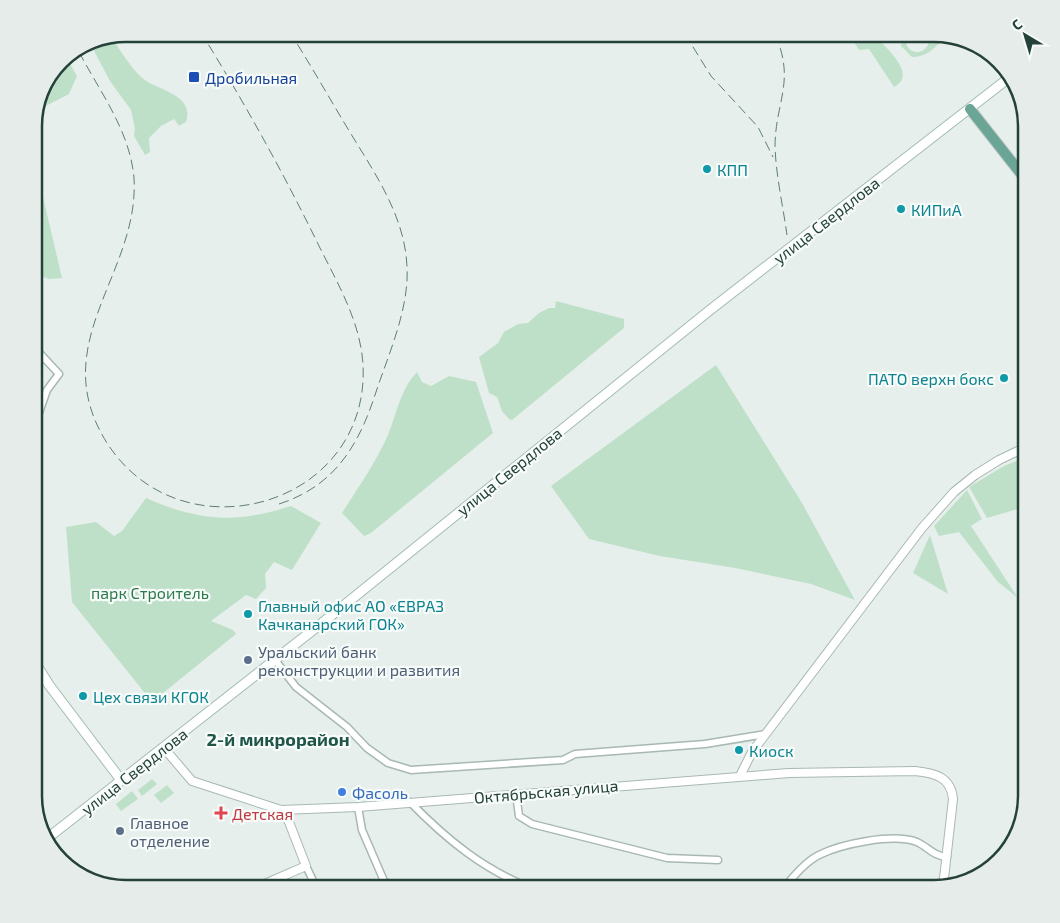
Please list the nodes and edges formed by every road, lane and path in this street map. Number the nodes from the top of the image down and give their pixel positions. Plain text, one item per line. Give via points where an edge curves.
1 (1004, 82) edge
2 (970, 108) junction
3 (1018, 170) edge
4 (43, 357) edge
5 (43, 401) edge
6 (1018, 451) edge
7 (275, 660) junction
8 (43, 675) edge
9 (766, 734) junction
10 (164, 748) junction
11 (740, 776) junction
12 (121, 780) junction
13 (516, 794) junction
14 (410, 802) junction
15 (358, 807) junction
16 (280, 810) junction
17 (51, 834) edge
18 (947, 857) junction
19 (718, 860) dead end
20 (306, 866) junction
21 (944, 879) edge
22 (279, 880) edge
23 (313, 880) edge
24 (384, 880) edge
25 (509, 880) edge
26 (791, 880) edge

1 - 2 main road, улица Свердлова
2 - 3 main road
2 - 7 main road, улица Свердлова via 710,310
4 - 5 street via 59,374
6 - 9 street via 999,460 954,492 922,528
7 - 9 street via 296,687 347,727 367,748 388,763 411,770 562,760 575,754 705,744
7 - 10 main road, улица Свердлова
8 - 12 main road
9 - 11 street
10 - 12 main road, улица Свердлова
10 - 16 street, Октябрьская улица via 192,781
11 - 13 street, Октябрьская улица
11 - 18 street, Октябрьская улица via 789,772 916,771 935,774 947,781 952,792
12 - 17 main road, улица Свердлова
13 - 14 street, Октябрьская улица
13 - 19 street via 519,816 532,824 667,858
14 - 15 street, Октябрьская улица
14 - 25 street via 444,836
15 - 16 street, Октябрьская улица
15 - 24 street via 362,830
16 - 20 street via 289,822
18 - 21 street
18 - 26 street via 936,856 916,842 892,839 854,843 818,855
20 - 22 street
20 - 23 street

